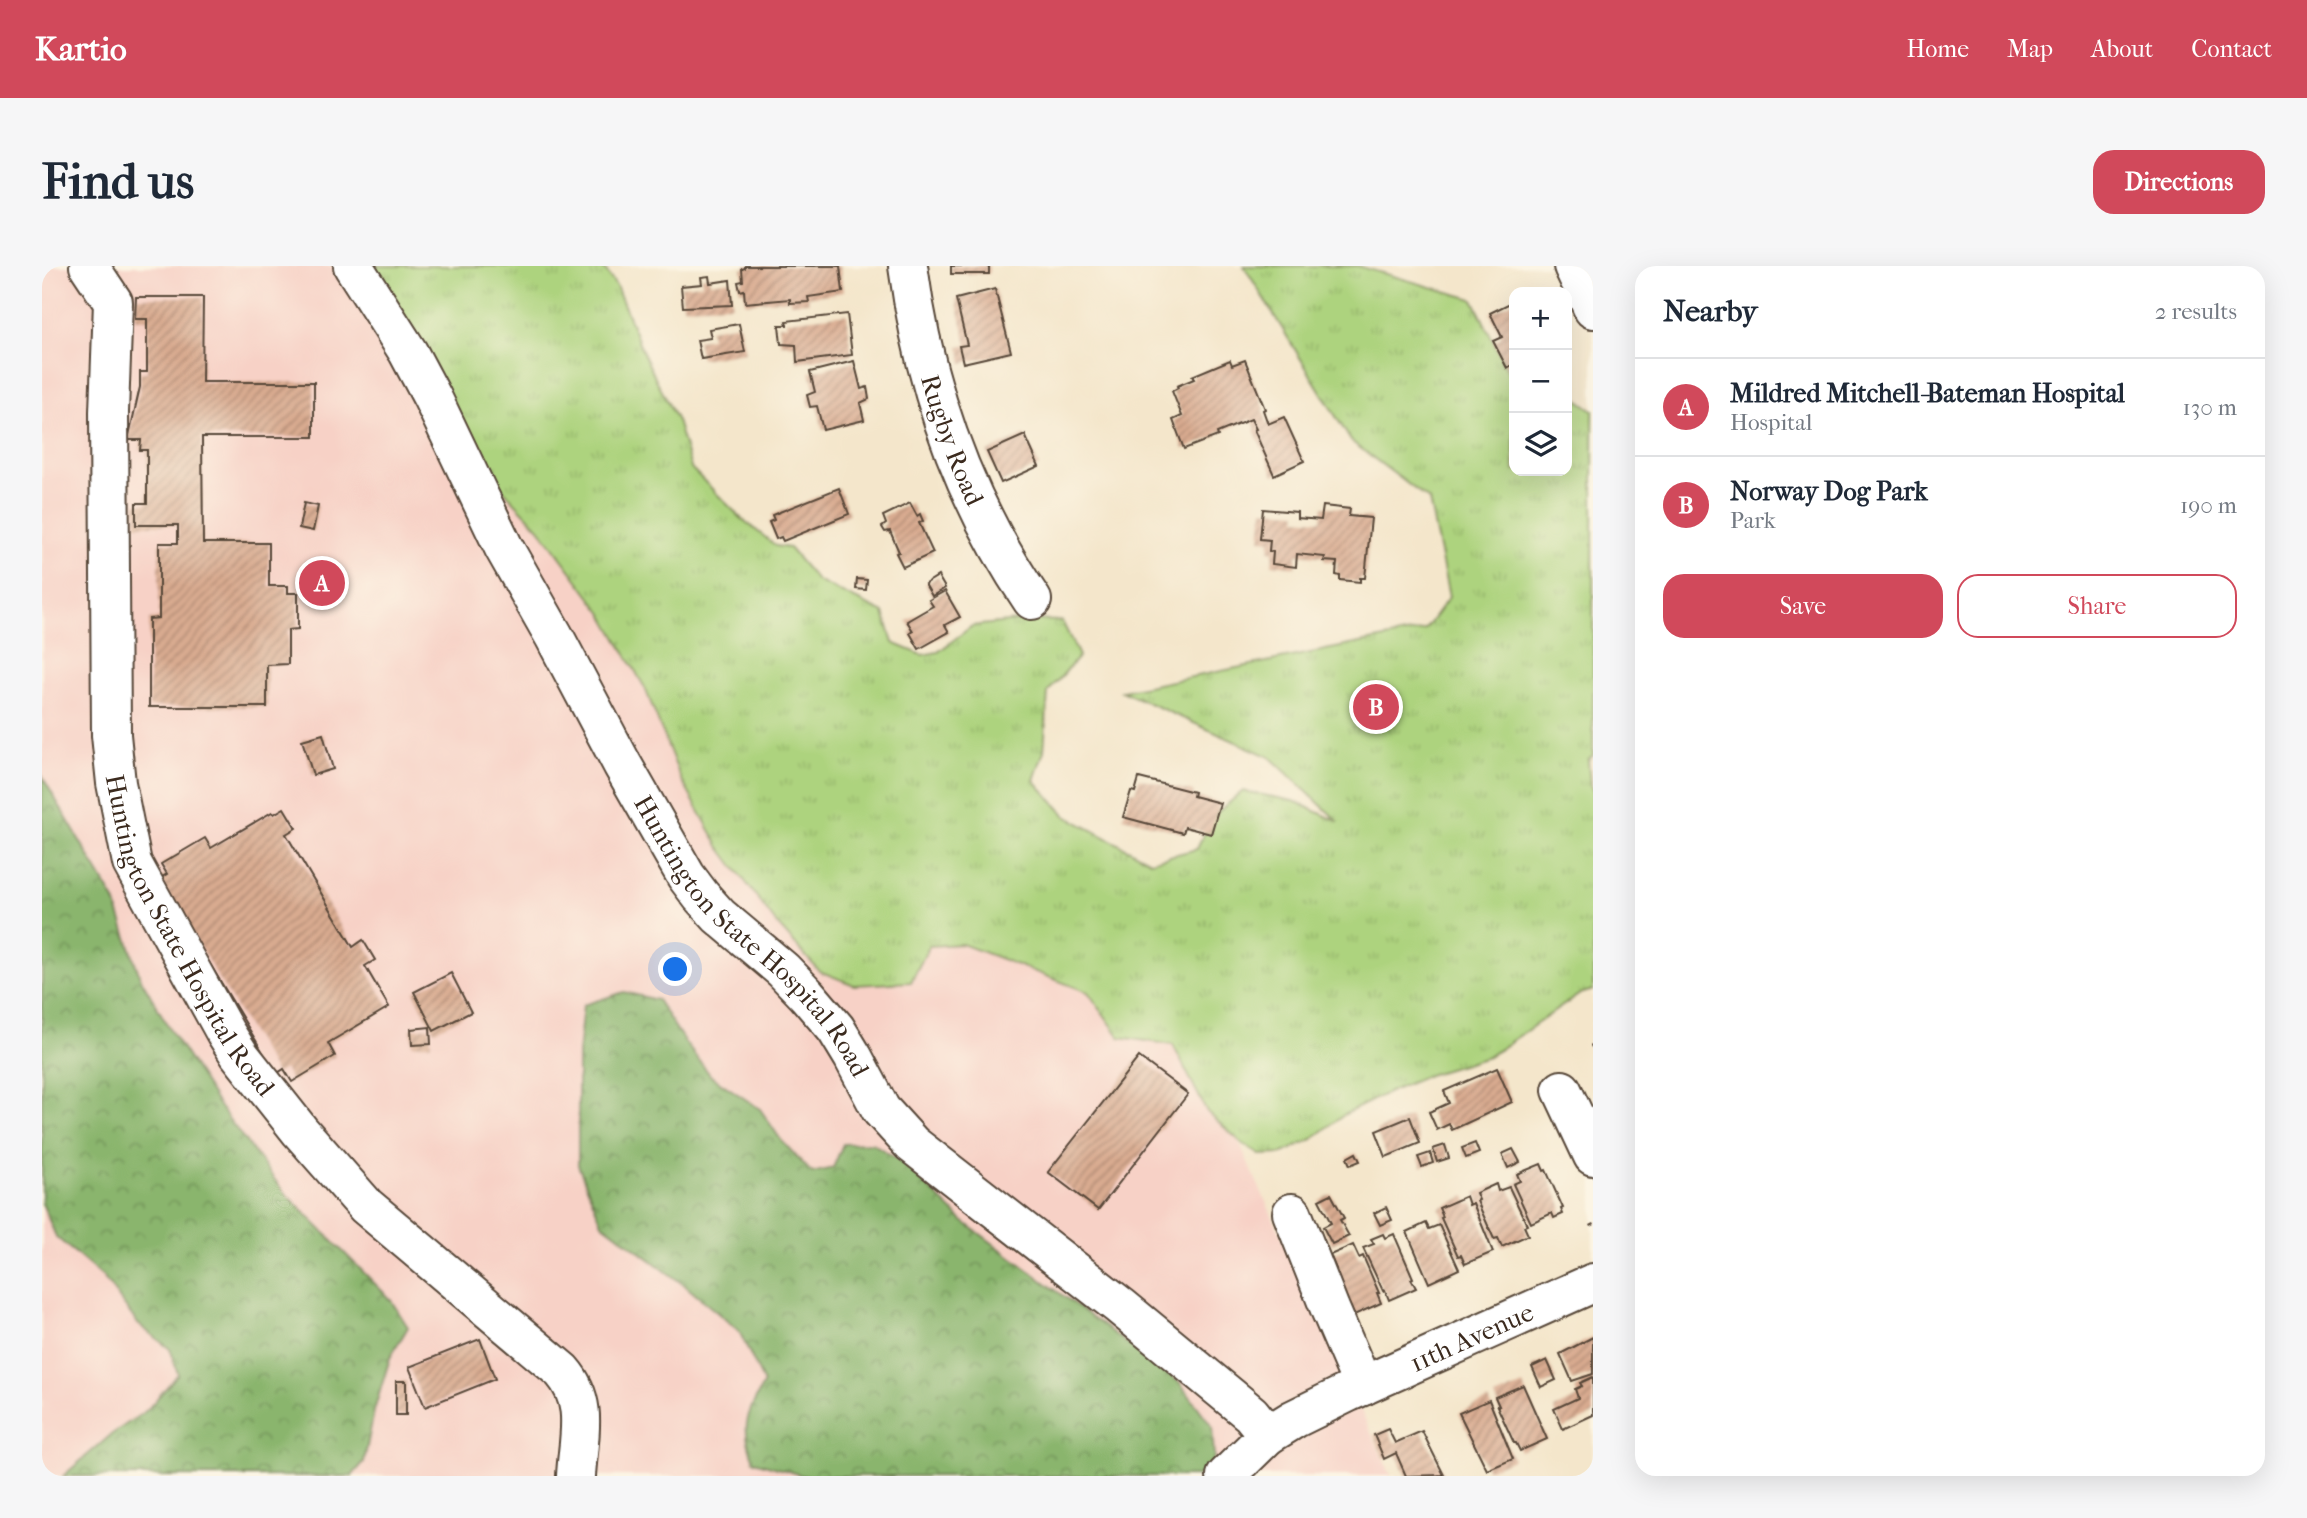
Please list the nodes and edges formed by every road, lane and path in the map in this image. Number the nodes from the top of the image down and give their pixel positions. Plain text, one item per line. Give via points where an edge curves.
1 (89, 266) edge
2 (353, 266) edge
3 (908, 266) edge
4 (1573, 266) edge
5 (1593, 309) edge
6 (1032, 600) dead end
7 (1562, 1090) dead end
8 (1593, 1156) edge
9 (1292, 1213) dead end
10 (1593, 1283) edge
11 (1356, 1389) junction
12 (1268, 1435) junction
13 (576, 1476) edge
14 (1226, 1476) edge

1 - 13 street, Huntington State Hospital Road via 113,302 111,735 132,863 225,1032 300,1130 366,1206 573,1383 580,1416
2 - 12 street, Huntington State Hospital Road via 408,352 504,548 622,764 701,896 807,995 836,1030 881,1110 912,1144 1215,1382
3 - 6 street, Rugby Road via 915,316 940,415 982,516
4 - 5 street
7 - 8 street
9 - 11 street
10 - 11 street, 11th Avenue
11 - 12 street, 11th Avenue
12 - 14 street

